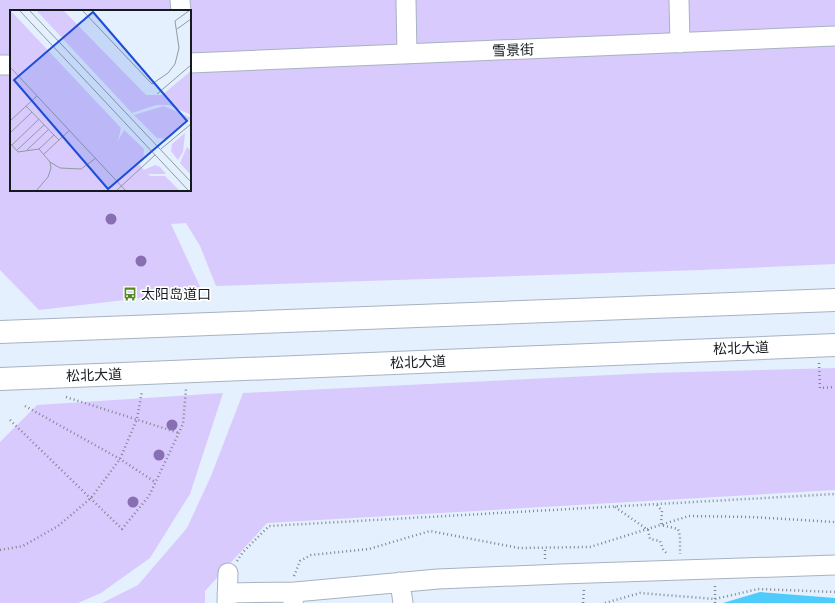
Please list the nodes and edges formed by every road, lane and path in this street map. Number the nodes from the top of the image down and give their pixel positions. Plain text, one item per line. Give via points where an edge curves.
1 (180, 0) edge
2 (406, 0) edge
3 (679, 0) edge
4 (181, 10) edge
5 (835, 36) edge
6 (680, 43) junction
7 (407, 54) junction
8 (191, 64) edge
9 (835, 300) edge
10 (0, 332) edge
11 (835, 344) edge
12 (819, 361) dead end
13 (0, 379) edge
14 (834, 387) dead end
15 (186, 388) dead end
16 (142, 391) dead end
17 (66, 396) dead end
18 (25, 406) dead end
19 (137, 419) junction
20 (10, 420) dead end
21 (179, 433) junction
22 (120, 459) junction
23 (155, 482) junction
24 (835, 494) edge
25 (91, 498) junction
26 (656, 505) junction
27 (614, 507) junction
28 (835, 522) edge
29 (661, 525) junction
30 (648, 530) junction
31 (0, 550) edge
32 (835, 565) edge
33 (679, 570) junction
34 (228, 573) joint
35 (400, 582) junction
36 (835, 592) edge
37 (227, 598) edge
38 (294, 598) edge
39 (402, 603) edge
40 (605, 603) edge

1 - 4 street
2 - 7 street
3 - 6 street
5 - 6 street, 雪景街
6 - 7 street, 雪景街
7 - 8 street, 雪景街
9 - 10 highway
11 - 13 highway, 松北大道
12 - 14 path via 820,388
15 - 21 path via 183,424
16 - 19 path
17 - 19 path
18 - 22 path
19 - 21 path
19 - 22 path
20 - 25 path
21 - 23 path
22 - 23 path
22 - 25 path
23 - 25 path via 149,496 122,529
24 - 26 path
25 - 31 path via 58,526 23,546
26 - 27 path
26 - 29 path via 662,511
27 - 30 path
27 - 34 path via 269,526 243,552
28 - 29 path via 688,516
29 - 30 path
29 - 33 path via 678,529
30 - 33 path via 650,539 660,541
30 - 38 path via 590,548 519,548 430,531 369,549 311,555 300,561 293,578
32 - 33 street
33 - 35 street
34 - 37 street
35 - 38 street
35 - 39 street
36 - 40 path via 758,589 715,600 640,593
37 - 38 street

